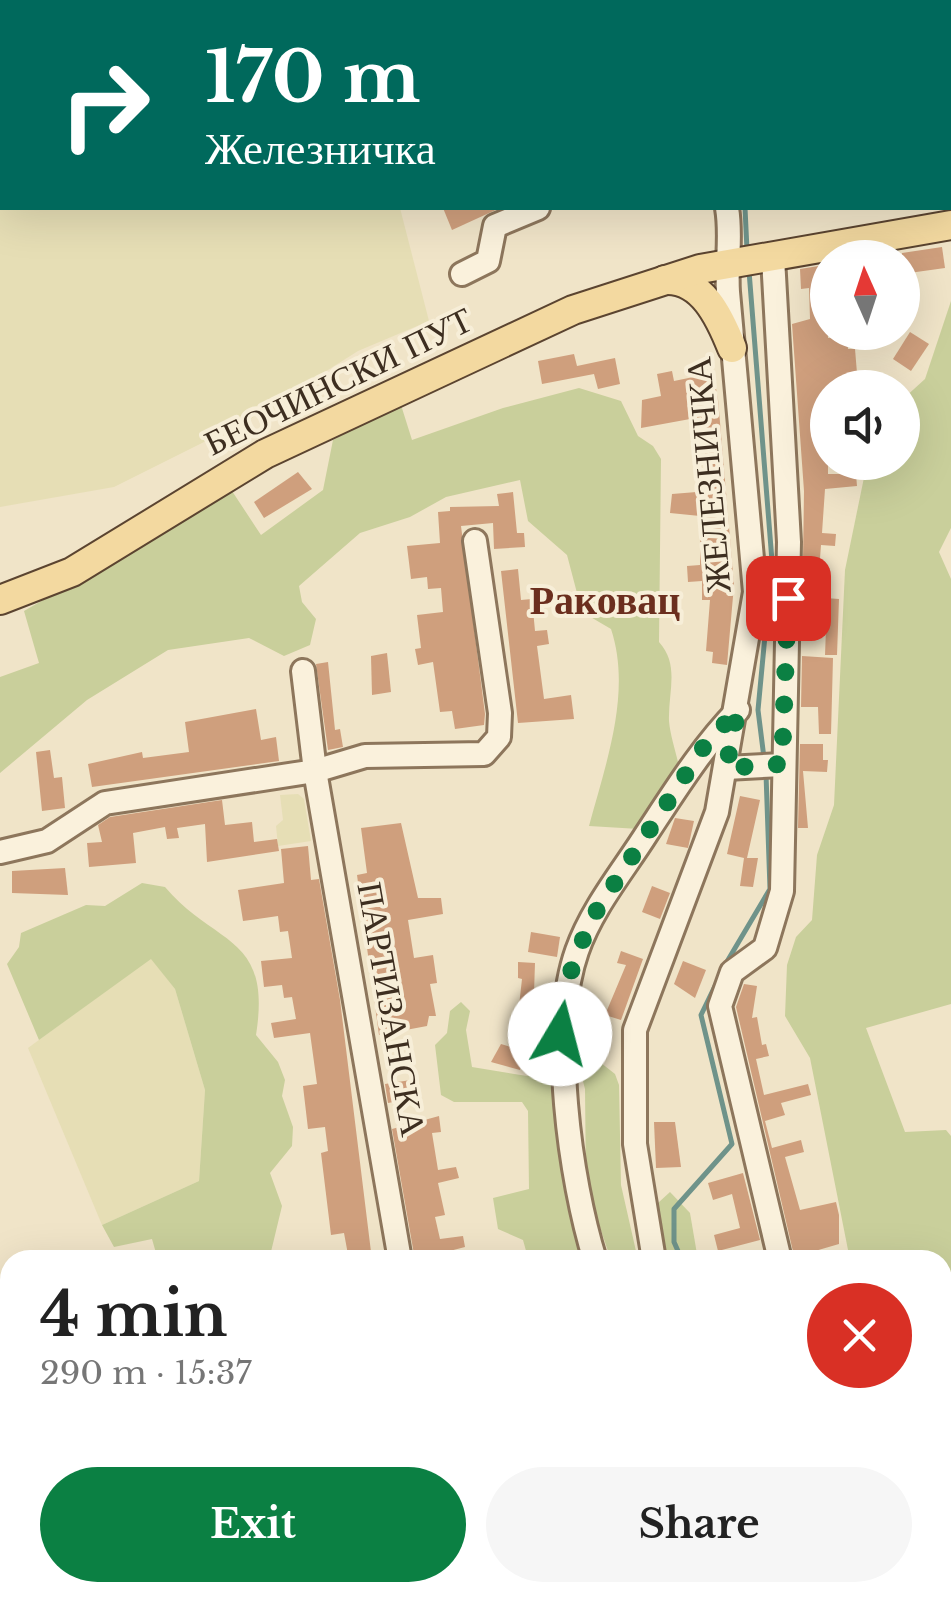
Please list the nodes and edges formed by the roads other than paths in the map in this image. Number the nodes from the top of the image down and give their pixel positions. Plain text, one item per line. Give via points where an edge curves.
1 (533, 210) edge
2 (727, 210) edge
3 (951, 225) edge
4 (749, 261) junction
5 (462, 274) dead end
6 (664, 280) junction
7 (732, 348) junction
8 (475, 541) dead end
9 (0, 600) edge
10 (303, 671) dead end
11 (738, 710) junction
12 (782, 764) junction
13 (726, 768) junction
14 (314, 771) junction
15 (0, 852) edge
16 (398, 1250) edge
17 (591, 1250) edge
18 (652, 1250) edge
19 (778, 1250) edge

1 - 5 street via 495,226 488,262
2 - 4 street via 731,240
3 - 4 main road, БЕОЧИНСКИ ПУТ
4 - 6 main road, БЕОЧИНСКИ ПУТ
4 - 7 street, ЖЕЛЕЗНИЧКА
4 - 12 street, ЖЕЛЕЗНИЧКА via 789,542
6 - 7 main road via 694,288
6 - 9 main road, БЕОЧИНСКИ ПУТ via 573,310 354,411 230,473 72,572
7 - 11 street, ЖЕЛЕЗНИЧКА via 755,592
8 - 14 street via 500,713 493,746 476,758 365,756
10 - 14 street, ПАРТИЗАНСКА
11 - 13 street, ЖЕЛЕЗНИЧКА
11 - 17 street via 705,745 590,921 570,974 560,1034 575,1185
12 - 13 street
12 - 19 street, ЖЕЛЕЗНИЧКА via 776,918 765,948 732,972 720,1006
13 - 18 street, ЖЕЛЕЗНИЧКА via 699,868 636,1030 634,1144
14 - 15 street via 106,802 48,841
14 - 16 street, ПАРТИЗАНСКА

